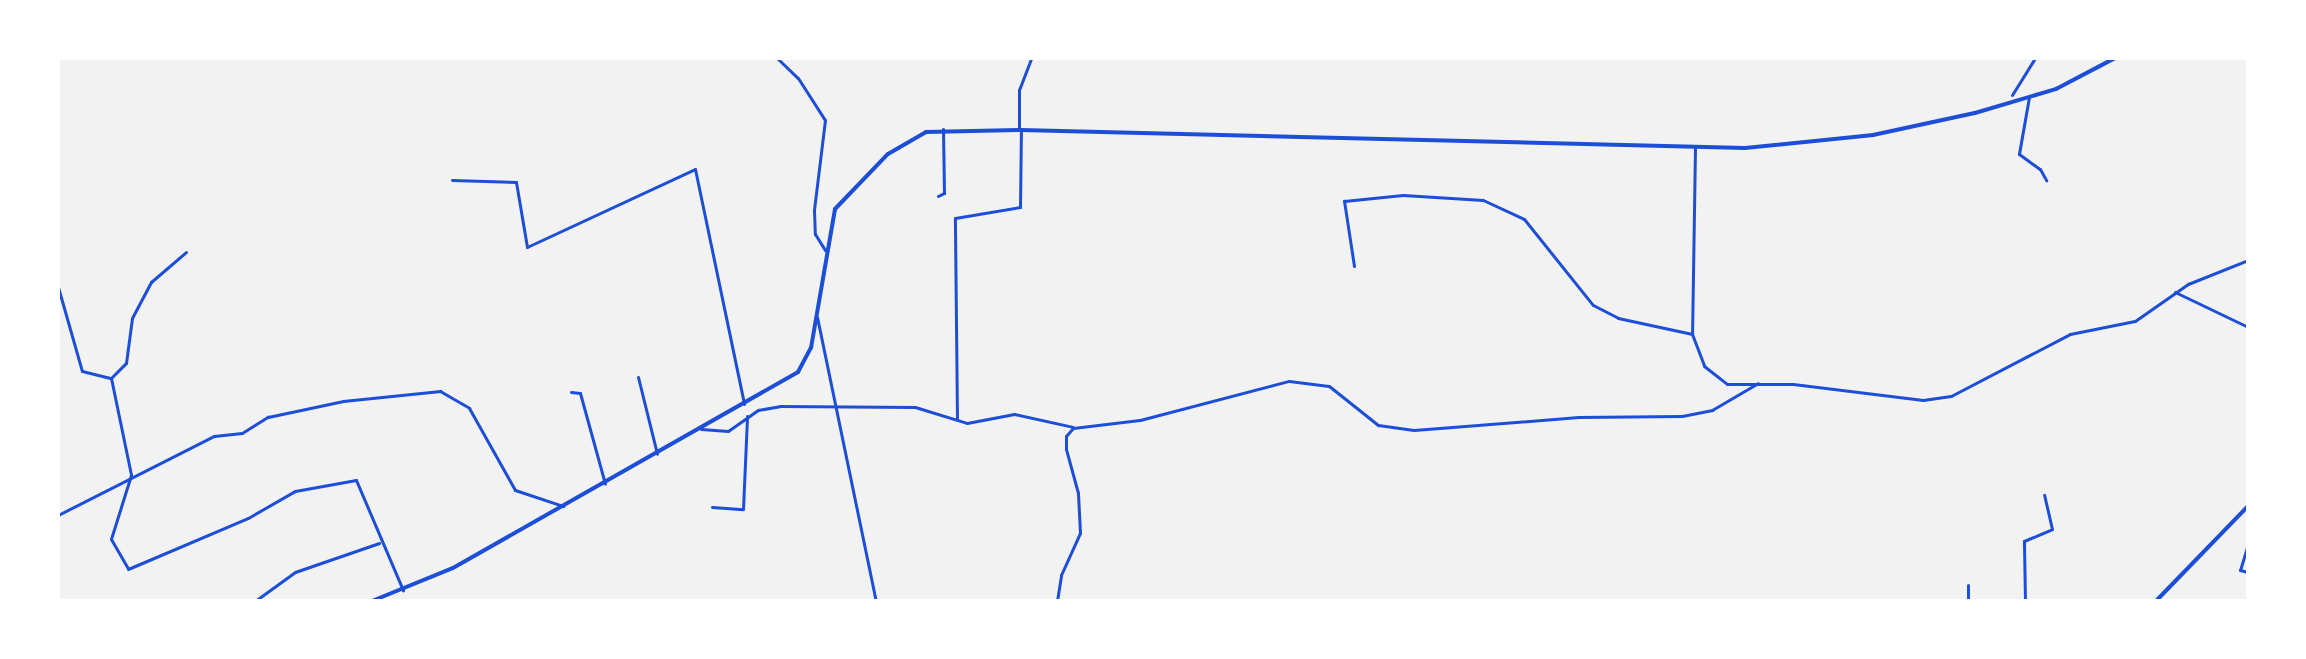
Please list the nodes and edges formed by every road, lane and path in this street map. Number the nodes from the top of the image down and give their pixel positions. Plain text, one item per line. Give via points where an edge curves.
1 (777, 58) edge
2 (1031, 58) edge
3 (2035, 58) edge
4 (2115, 58) edge
5 (2012, 95) dead end
6 (2029, 97) junction
7 (943, 129) junction
8 (1020, 130) junction
9 (1695, 147) junction
10 (452, 180) dead end
11 (2046, 180) dead end
12 (938, 196) dead end
13 (825, 250) junction
14 (186, 252) dead end
15 (2248, 260) edge
16 (1354, 266) dead end
17 (58, 287) edge
18 (2175, 292) junction
19 (817, 317) junction
20 (2248, 327) edge
21 (1692, 334) junction
22 (638, 377) dead end
23 (111, 378) junction
24 (1758, 383) junction
25 (571, 392) dead end
26 (744, 404) junction
27 (838, 409) junction
28 (747, 416) junction
29 (957, 421) junction
30 (1073, 428) junction
31 (701, 429) junction
32 (657, 454) junction
33 (131, 475) junction
34 (605, 484) junction
35 (2044, 495) dead end
36 (563, 506) junction
37 (2248, 506) edge
38 (712, 507) dead end
39 (58, 515) edge
40 (379, 543) junction
41 (2248, 544) edge
42 (2248, 572) edge
43 (1968, 585) dead end
44 (403, 590) junction
45 (255, 601) edge
46 (372, 601) edge
47 (876, 601) edge
48 (1057, 601) edge
49 (1968, 601) edge
50 (2025, 601) edge
51 (2156, 601) edge

1 - 13 street via 798,78 825,120 814,210 815,234
2 - 8 street via 1019,90
3 - 5 street
4 - 6 main road via 2083,77
6 - 9 main road via 1873,135 1745,148
6 - 11 street via 2019,154
7 - 8 main road
7 - 12 street via 944,193
7 - 13 main road via 905,141 850,191 835,209
8 - 9 main road
8 - 29 street via 1020,207 955,218
9 - 21 street
10 - 26 street via 516,182 527,247 695,169 730,317
13 - 19 main road
14 - 23 street via 151,282 132,318 126,363
15 - 18 street
16 - 21 street via 1344,201 1403,195 1483,200 1524,219 1593,305 1618,318
17 - 23 street via 82,371
18 - 20 street
18 - 24 street via 2135,321 2070,334 1951,396 1923,400
19 - 26 main road via 811,348 798,372
19 - 27 street
21 - 24 street via 1701,362 1714,377 1727,384
22 - 32 street
23 - 33 street
24 - 30 street via 1712,410 1682,416 1549,418 1414,430 1378,425 1329,386 1289,381 1128,422
25 - 34 street via 580,393
26 - 31 main road
27 - 28 street via 771,406
27 - 29 street via 915,407
27 - 47 street
28 - 31 street via 728,431
28 - 38 street via 743,509
29 - 30 street via 976,423 1014,414
30 - 48 street via 1066,436 1066,449 1078,493 1080,533 1061,575
31 - 32 main road
32 - 34 main road
33 - 36 street via 214,436 242,433 268,417 343,401 440,391 469,408 515,490
33 - 39 street
33 - 40 street via 111,539 128,569 248,518 295,491 349,480 361,486
34 - 36 main road
35 - 50 street via 2051,533 2024,541
36 - 44 main road
37 - 51 main road
40 - 44 street
40 - 45 street via 295,572
41 - 42 street via 2240,570
43 - 49 street
44 - 46 main road

